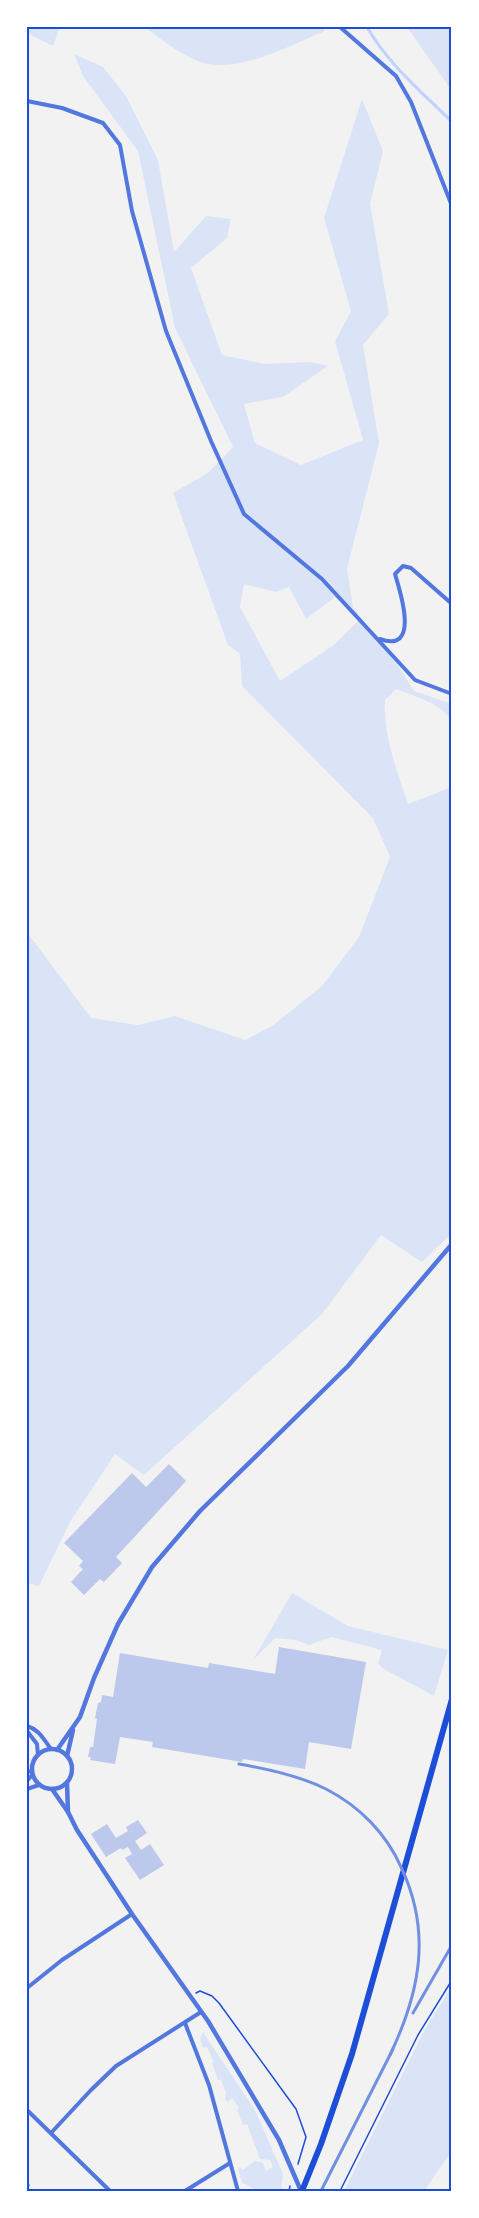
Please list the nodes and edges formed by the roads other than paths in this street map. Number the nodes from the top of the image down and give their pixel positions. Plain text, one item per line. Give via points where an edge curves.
1 (340, 27) edge
2 (27, 101) edge
3 (452, 206) edge
4 (452, 604) edge
5 (378, 639) junction
6 (452, 694) edge
7 (452, 1244) edge
8 (452, 1699) edge
9 (27, 1726) edge
10 (73, 1728) junction
11 (27, 1731) edge
12 (54, 1750) junction
13 (38, 1755) junction
14 (67, 1756) junction
15 (30, 1773) edge
16 (27, 1780) edge
17 (67, 1783) junction
18 (39, 1785) junction
19 (27, 1789) edge
20 (52, 1790) junction
21 (68, 1812) junction
22 (132, 1914) junction
23 (27, 1988) edge
24 (201, 2012) junction
25 (185, 2023) junction
26 (27, 2110) edge
27 (51, 2133) junction
28 (230, 2163) junction
29 (110, 2191) edge
30 (185, 2191) edge
31 (238, 2191) edge
32 (301, 2191) edge

1 - 3 street via 396,76 411,102
2 - 5 street via 62,108 103,123 120,145 132,211 166,331 244,514 322,579
4 - 5 street via 411,568 403,566 395,574 405,626 400,638 394,641
5 - 6 street via 415,680
7 - 10 street via 348,1366 200,1511 152,1568 118,1624
8 - 32 highway via 352,2054
9 - 12 street via 40,1733
10 - 12 street
10 - 14 street
11 - 13 street via 37,1744
12 - 13 street
12 - 14 street
13 - 15 street
14 - 17 street via 72,1767
15 - 16 street
15 - 18 street
17 - 20 street
17 - 21 street
18 - 19 street
18 - 20 street
20 - 21 street
21 - 22 street
22 - 23 street
22 - 24 street
24 - 25 street
24 - 32 street via 279,2140
25 - 27 street via 116,2066
25 - 28 street via 209,2085
26 - 27 street
27 - 29 street
28 - 30 street
28 - 31 street

